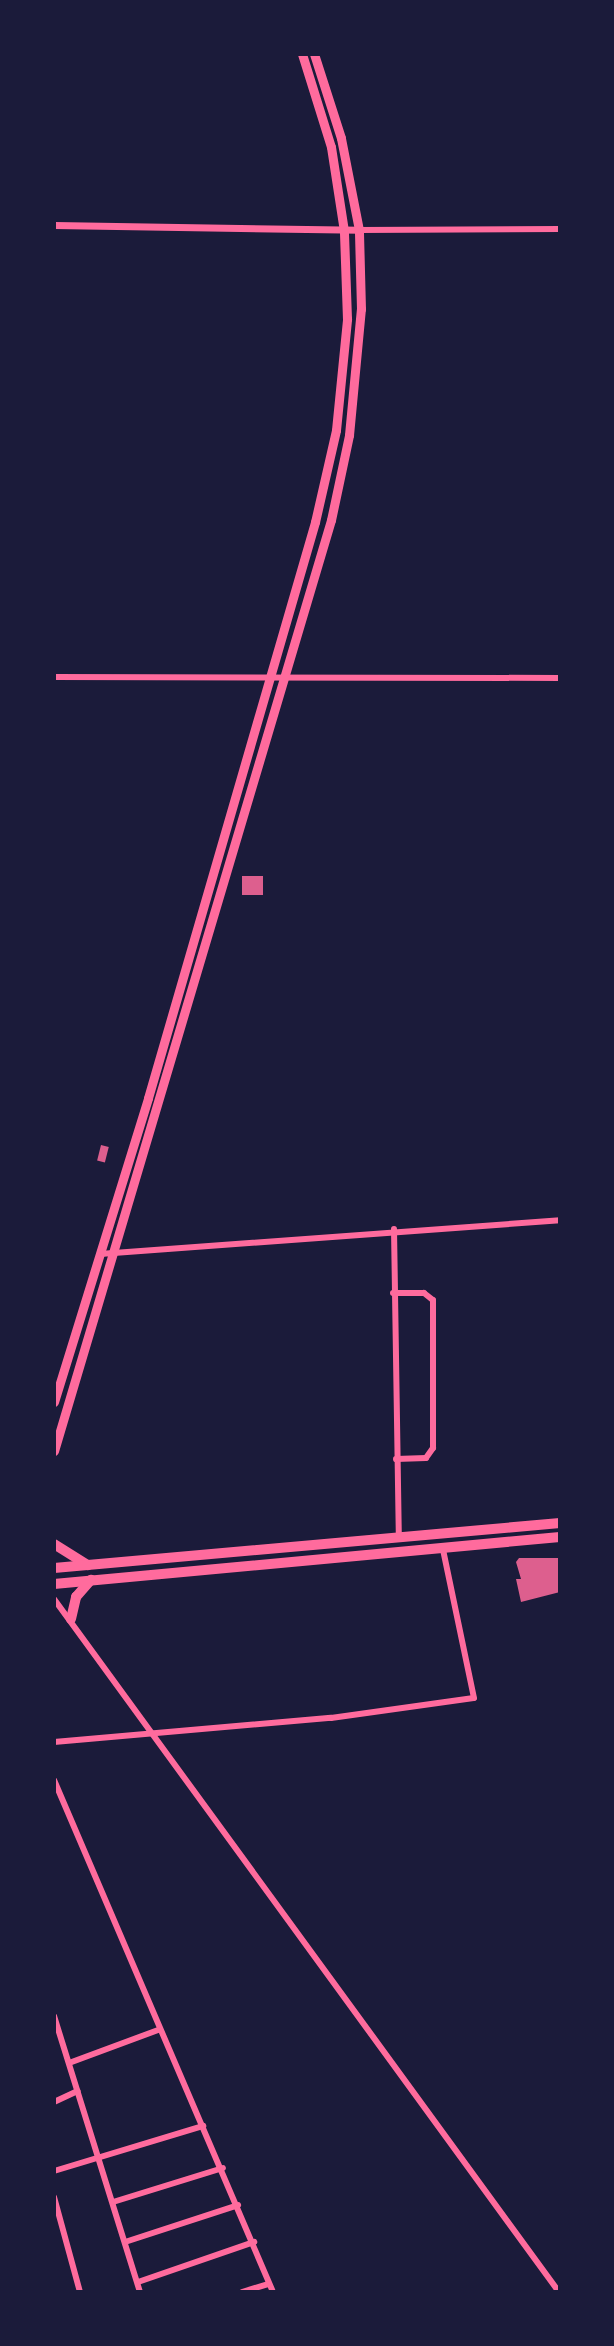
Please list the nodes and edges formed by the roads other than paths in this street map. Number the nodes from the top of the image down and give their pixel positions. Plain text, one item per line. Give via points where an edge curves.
1 (302, 54) edge
2 (314, 54) edge
3 (54, 225) edge
4 (560, 229) edge
5 (359, 230) junction
6 (344, 231) junction
7 (54, 677) edge
8 (269, 677) junction
9 (282, 678) junction
10 (560, 678) edge
11 (560, 1220) edge
12 (394, 1229) junction
13 (116, 1252) junction
14 (100, 1254) junction
15 (393, 1293) junction
16 (54, 1402) edge
17 (54, 1451) edge
18 (396, 1459) junction
19 (560, 1523) edge
20 (558, 1538) edge
21 (399, 1541) junction
22 (54, 1544) edge
23 (443, 1550) junction
24 (94, 1567) junction
25 (54, 1568) edge
26 (91, 1580) junction
27 (54, 1585) edge
28 (54, 1599) edge
29 (62, 1607) junction
30 (71, 1619) junction
31 (152, 1734) junction
32 (54, 1742) edge
33 (54, 1780) edge
34 (54, 2016) edge
35 (158, 2030) junction
36 (69, 2063) junction
37 (78, 2091) junction
38 (54, 2102) edge
39 (203, 2126) junction
40 (97, 2158) junction
41 (223, 2168) junction
42 (54, 2171) edge
43 (54, 2197) edge
44 (113, 2202) junction
45 (238, 2205) junction
46 (125, 2242) junction
47 (254, 2242) junction
48 (138, 2282) junction
49 (269, 2284) junction
50 (80, 2292) edge
51 (140, 2292) edge
52 (242, 2292) edge
53 (273, 2292) edge
54 (559, 2292) edge

1 - 6 main road via 331,147
2 - 5 main road via 341,138
3 - 6 street
4 - 5 street
5 - 6 street
5 - 9 main road via 361,322 349,435 331,520
6 - 8 main road via 347,319 336,430
7 - 8 street
8 - 9 street
8 - 14 main road
9 - 10 street
9 - 13 main road
11 - 12 street
12 - 13 street
12 - 15 street
13 - 14 street
13 - 17 main road
14 - 16 main road
15 - 18 street
15 - 18 street via 424,1293 433,1300 433,1448 426,1458
18 - 21 street
19 - 21 highway
20 - 23 highway
21 - 24 highway
22 - 24 highway
23 - 26 highway
23 - 31 street via 474,1698
24 - 25 highway
26 - 27 highway
26 - 30 highway via 76,1597
27 - 29 street
28 - 29 street
29 - 30 street
30 - 31 street
31 - 32 street
31 - 54 street
33 - 35 street
34 - 36 street
35 - 36 street
35 - 39 street
36 - 37 street
37 - 38 street
37 - 40 street
39 - 40 street
39 - 41 street
40 - 42 street
40 - 44 street
41 - 44 street
41 - 45 street
43 - 50 street
44 - 46 street
45 - 46 street
45 - 47 street
46 - 48 street
47 - 48 street
47 - 49 street
48 - 51 street
49 - 52 street
49 - 53 street

